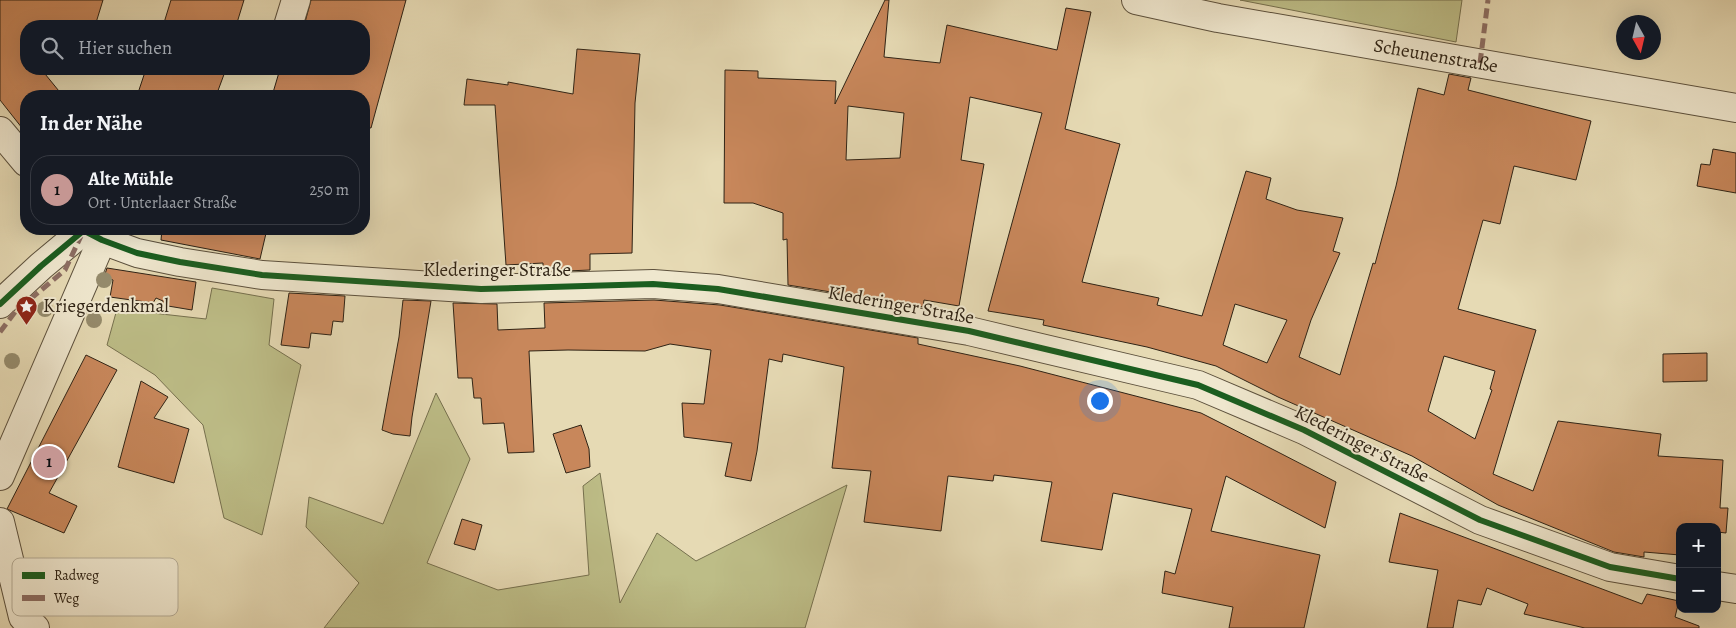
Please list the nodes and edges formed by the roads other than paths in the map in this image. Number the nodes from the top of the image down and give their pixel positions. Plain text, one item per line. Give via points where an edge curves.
1 (296, 0) edge
2 (1136, 0) edge
3 (290, 20) edge
4 (1736, 108) edge
5 (0, 131) edge
6 (20, 155) edge
7 (86, 235) edge
8 (88, 235) edge
9 (94, 235) edge
10 (0, 304) edge
11 (0, 476) edge
12 (0, 522) edge
13 (12, 572) edge
14 (1676, 578) edge
15 (1721, 587) edge
16 (1736, 589) edge
17 (23, 616) edge
18 (35, 628) edge

1 - 3 street
2 - 4 street, Scheunenstraße via 1218,18
5 - 6 street
7 - 10 street via 41,266
8 - 11 street
9 - 14 street, Klederinger Straße via 136,253 262,275 481,289 653,284 718,289 969,331 1198,385 1304,430 1480,520 1610,566
12 - 13 street
15 - 16 street
17 - 18 street

